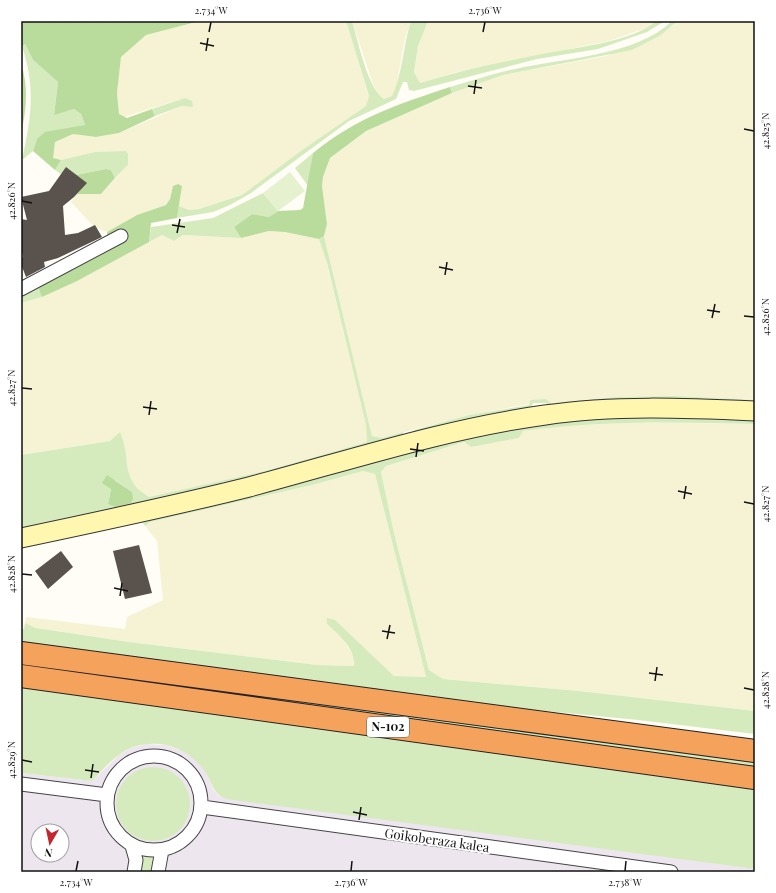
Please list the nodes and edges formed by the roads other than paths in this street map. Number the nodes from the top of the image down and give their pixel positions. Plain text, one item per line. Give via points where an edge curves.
1 (121, 236) dead end
2 (21, 289) edge
3 (755, 411) edge
4 (21, 538) edge
5 (21, 653) edge
6 (21, 676) edge
7 (755, 751) edge
8 (755, 778) edge
9 (21, 784) edge
10 (107, 795) junction
11 (202, 807) junction
12 (132, 846) junction
13 (162, 850) junction
14 (134, 872) edge
15 (158, 872) edge
16 (671, 872) edge

1 - 2 street
3 - 4 street via 632,408 547,414 432,437 225,492
5 - 7 highway, N-102
6 - 8 highway, N-102
9 - 10 street
10 - 11 street via 112,780 123,767 136,759 152,756 168,758 183,765 194,776 201,791
10 - 12 street via 107,810 111,824 120,837
11 - 13 street via 198,823 190,836 177,845
11 - 16 street, Goikoberaza kalea
12 - 13 street
12 - 14 street via 136,860
13 - 15 street

